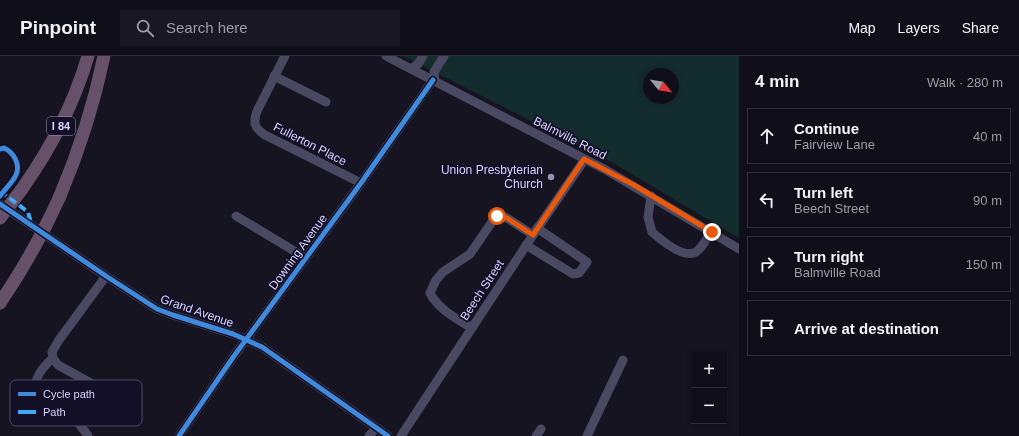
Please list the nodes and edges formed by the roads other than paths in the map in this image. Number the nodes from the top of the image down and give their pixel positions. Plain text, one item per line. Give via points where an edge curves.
1 (88, 56) edge
2 (104, 56) edge
3 (285, 56) edge
4 (386, 56) edge
5 (423, 56) edge
6 (444, 56) edge
7 (411, 69) junction
8 (274, 76) junction
9 (434, 81) junction
10 (326, 102) dead end
11 (584, 159) junction
12 (361, 183) junction
13 (651, 196) junction
14 (0, 204) edge
15 (236, 216) dead end
16 (0, 218) edge
17 (535, 231) junction
18 (712, 232) junction
19 (526, 245) junction
20 (739, 248) edge
21 (306, 258) junction
22 (106, 276) junction
23 (0, 303) edge
24 (472, 328) junction
25 (246, 339) junction
26 (53, 358) junction
27 (623, 360) dead end
28 (36, 380) edge
29 (85, 380) edge
30 (80, 426) edge
31 (376, 428) junction
32 (88, 436) edge
33 (179, 436) edge
34 (369, 436) edge
35 (388, 436) edge
36 (400, 436) edge
37 (587, 436) edge

1 - 16 highway, I 84, bridge via 60,127 36,169
2 - 23 highway, I 84, bridge via 90,114 60,196 32,253
3 - 8 street, Fullerton Place
4 - 7 street, Balmville Road
5 - 7 street
6 - 9 street via 434,72
7 - 9 street, Balmville Road
8 - 10 street
8 - 12 street, Fullerton Place via 256,115 256,128 265,135
9 - 11 street, Balmville Road
9 - 12 street, Downing Avenue
11 - 13 street, Balmville Road
11 - 17 street, Beech Street
12 - 21 street, Downing Avenue
13 - 18 street, Balmville Road
13 - 18 street via 648,217 652,232 679,252 695,252
14 - 22 street, Grand Avenue
15 - 21 street, Downing Avenue
17 - 19 street, Beech Street
17 - 19 street via 587,262 579,273 573,274
17 - 24 street via 497,216 470,254 443,272 436,280 430,293 433,299 439,306
18 - 20 street, Balmville Road
19 - 24 street, Beech Street
21 - 25 street, Downing Avenue
22 - 25 street, Grand Avenue via 157,309
22 - 26 street via 59,340 52,352
24 - 36 street, Beech Street
25 - 31 street, Grand Avenue via 280,358
25 - 33 street, Downing Avenue
26 - 28 street via 44,366
26 - 29 street via 58,365
27 - 37 street
30 - 32 street
31 - 34 street
31 - 35 street, Grand Avenue

